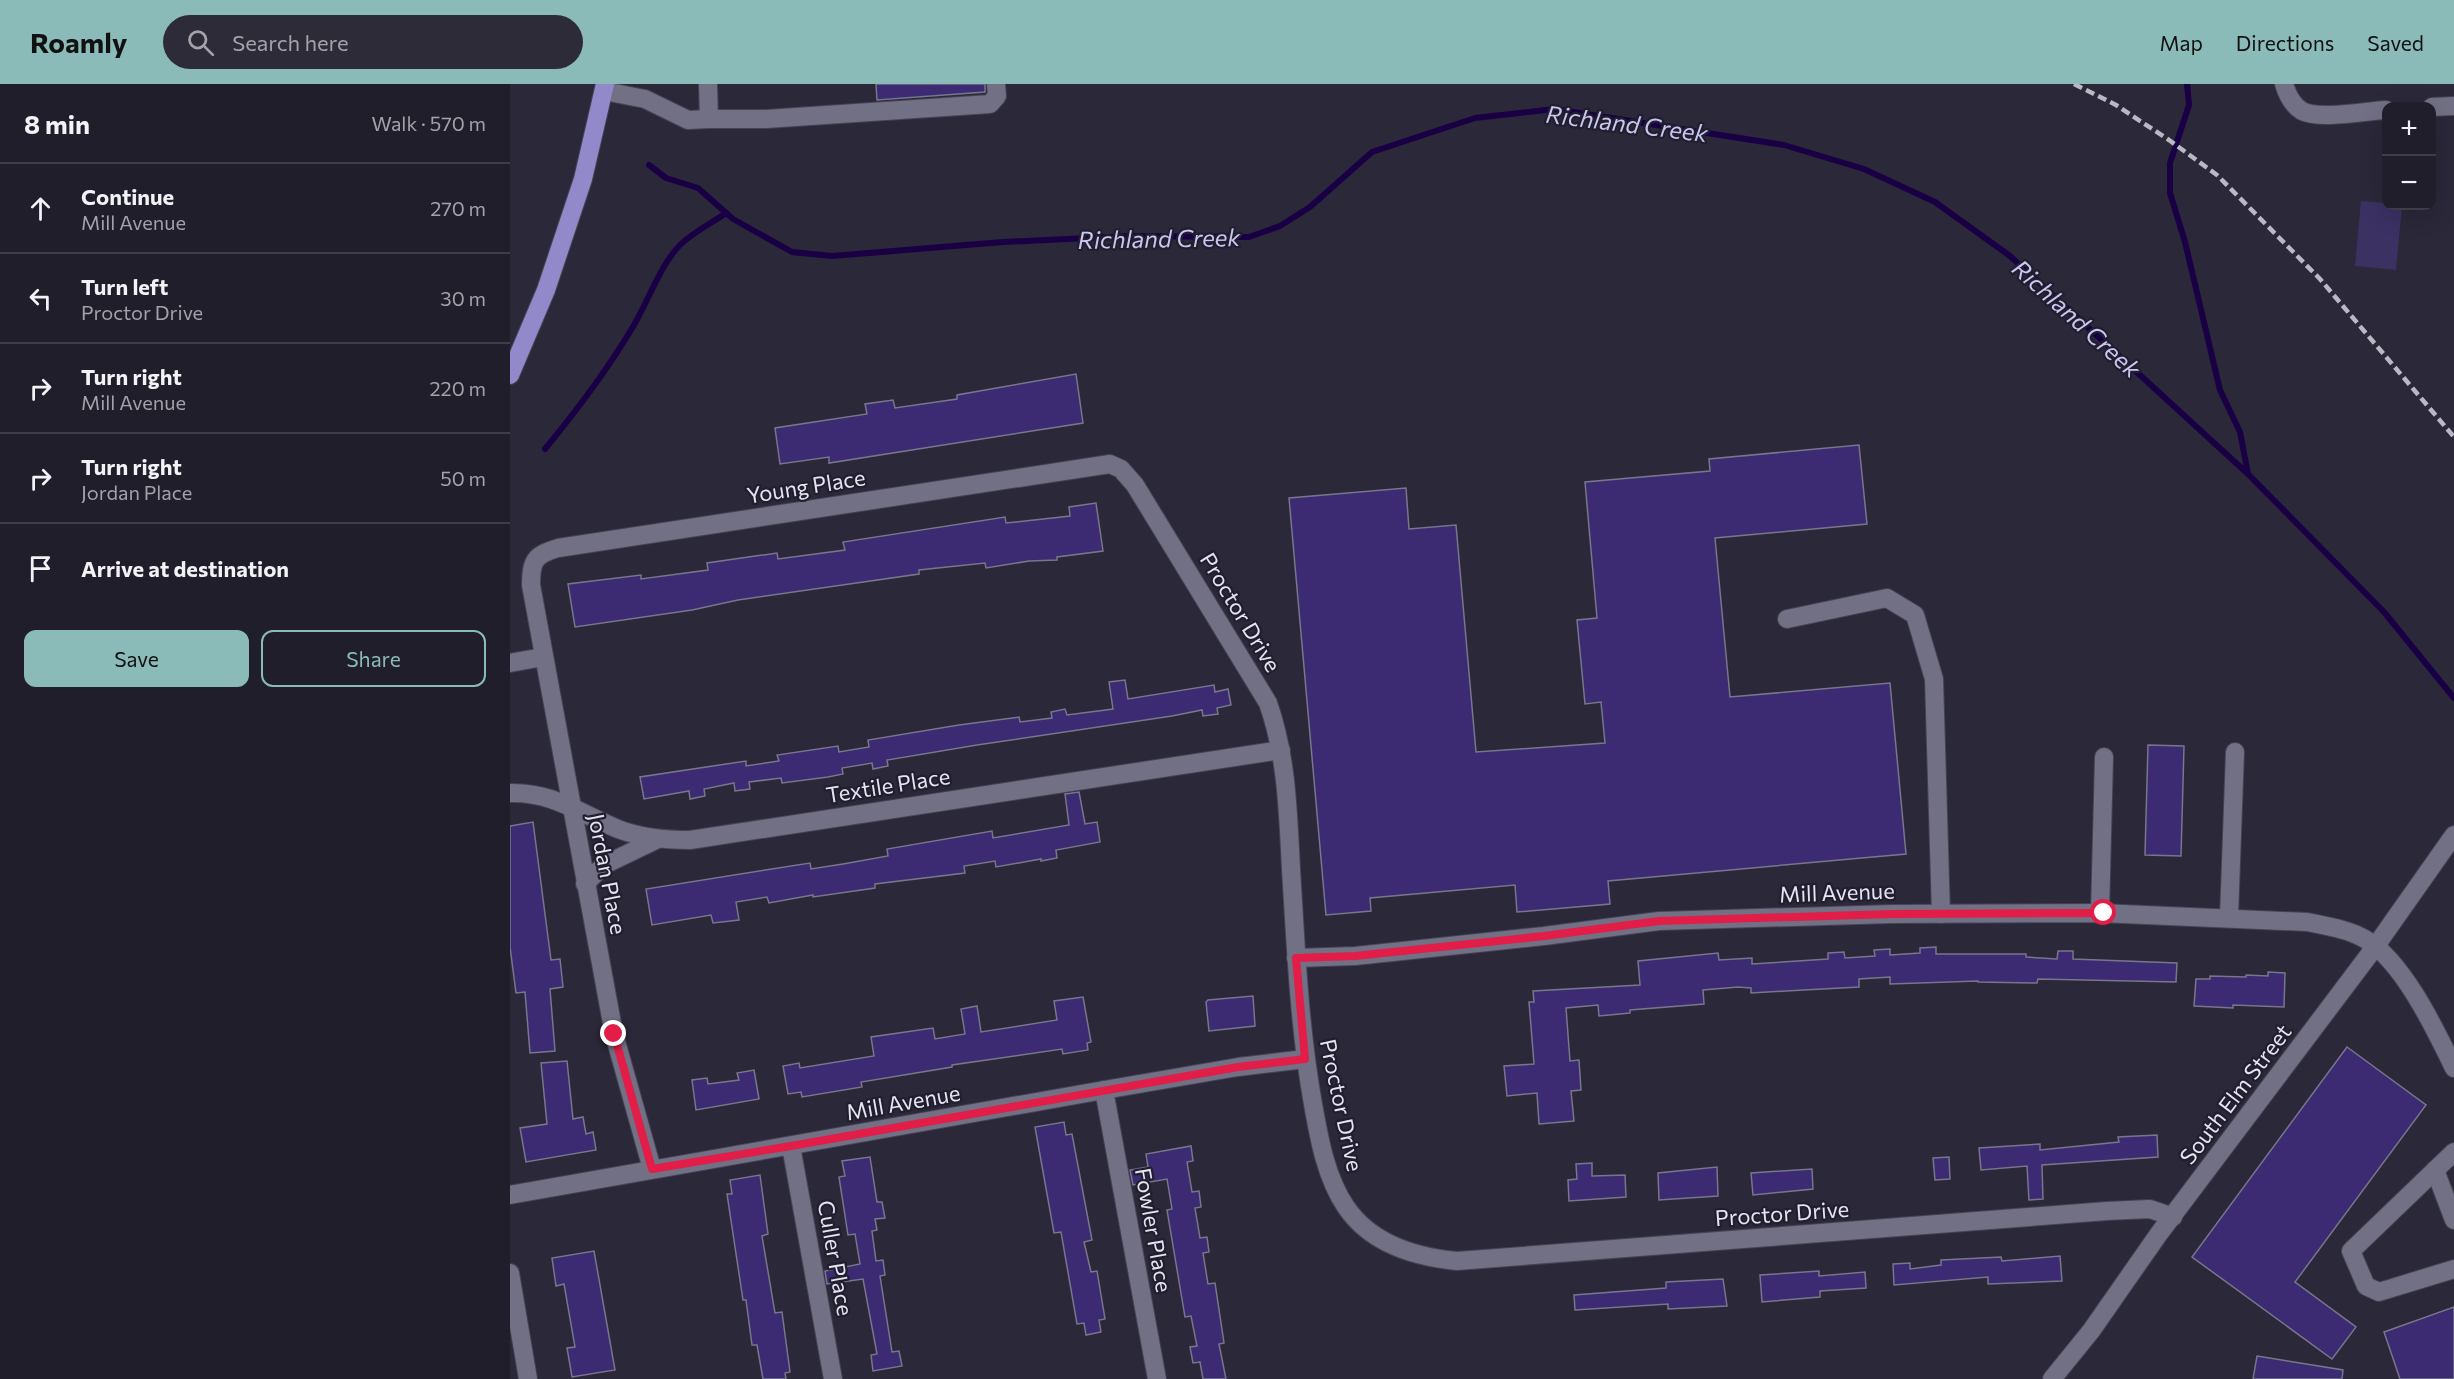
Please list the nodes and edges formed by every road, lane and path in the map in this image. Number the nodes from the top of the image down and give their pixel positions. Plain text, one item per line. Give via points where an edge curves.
1 (708, 84) edge
2 (996, 84) edge
3 (2284, 84) edge
4 (604, 88) edge
5 (2454, 106) edge
6 (2436, 107) edge
7 (2382, 110) edge
8 (709, 119) junction
9 (510, 375) edge
10 (1113, 466) joint
11 (531, 585) joint
12 (1787, 619) dead end
13 (543, 657) junction
14 (510, 663) edge
15 (1281, 750) junction
16 (2235, 752) dead end
17 (2104, 756) dead end
18 (510, 793) edge
19 (570, 806) junction
20 (2454, 835) edge
21 (658, 839) junction
22 (585, 884) junction
23 (2100, 913) junction
24 (1941, 914) junction
25 (2229, 918) junction
26 (2375, 947) junction
27 (1296, 958) junction
28 (1305, 1059) junction
29 (2454, 1068) edge
30 (1104, 1090) junction
31 (791, 1146) junction
32 (2454, 1152) edge
33 (652, 1169) junction
34 (2435, 1170) junction
35 (510, 1195) edge
36 (2173, 1217) junction
37 (2454, 1220) edge
38 (2454, 1269) edge
39 (510, 1273) edge
40 (528, 1379) edge
41 (833, 1379) edge
42 (1157, 1379) edge
43 (2052, 1379) edge

1 - 8 street
2 - 8 street via 997,96 990,104 766,119
3 - 7 street via 2288,97 2302,111 2319,115
4 - 8 street via 645,99 688,120
4 - 9 main road via 583,179 546,290
5 - 6 street
10 - 11 street, Young Place via 558,548 542,552 535,559
10 - 15 street, Proctor Drive via 1135,485 1268,703
11 - 13 street, Jordan Place
12 - 24 street via 1887,598 1915,615 1934,679
13 - 14 street
13 - 19 street, Jordan Place
15 - 21 street, Textile Place via 690,840
15 - 27 street, Proctor Drive
16 - 25 street
17 - 23 street
18 - 19 street, Textile Place via 530,792
19 - 21 street, Textile Place via 619,829
19 - 22 street, Jordan Place
20 - 26 street, South Elm Street
21 - 22 street via 604,866
22 - 33 street, Jordan Place via 614,1034
23 - 24 street, Mill Avenue
23 - 25 street, Mill Avenue
24 - 27 street, Mill Avenue via 1659,921 1379,954
25 - 26 street, Mill Avenue via 2307,922 2365,939
26 - 29 street, Mill Avenue via 2390,959 2431,1021
26 - 36 street, South Elm Street
27 - 28 street, Proctor Drive
28 - 30 street, Mill Avenue
28 - 36 street, Proctor Drive via 1318,1131 1334,1186 1346,1208 1364,1227 1398,1249 1432,1258 1457,1261 2107,1211 2150,1209
30 - 31 street, Mill Avenue
30 - 42 street, Fowler Place
31 - 33 street, Mill Avenue
31 - 41 street, Culler Place
32 - 34 street
33 - 35 street, Mill Avenue
34 - 37 street
34 - 38 street via 2351,1251 2366,1286 2379,1292
36 - 43 street, South Elm Street
39 - 40 street

